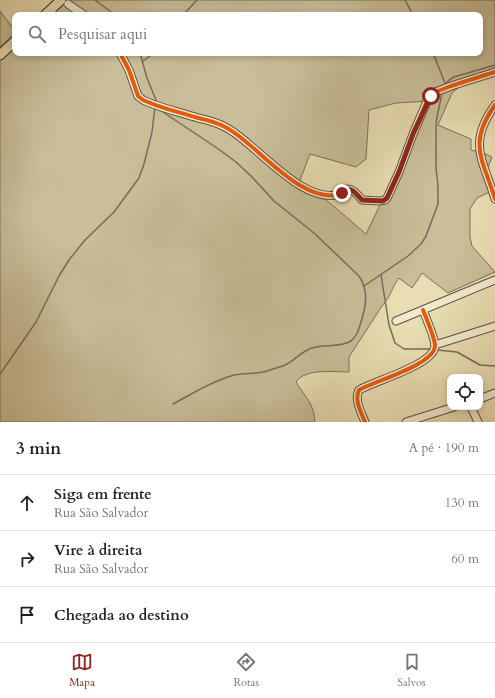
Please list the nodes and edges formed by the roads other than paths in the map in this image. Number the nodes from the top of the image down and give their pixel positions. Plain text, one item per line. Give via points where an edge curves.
1 (64, 2) edge
2 (49, 12) edge
3 (79, 12) edge
4 (12, 45) edge
5 (0, 55) edge
6 (122, 56) edge
7 (495, 72) edge
8 (495, 105) edge
9 (494, 191) edge
10 (495, 199) edge
11 (495, 280) edge
12 (423, 310) junction
13 (396, 321) dead end
14 (495, 326) edge
15 (435, 346) junction
16 (495, 393) edge
17 (483, 398) edge
18 (447, 409) edge
19 (472, 410) edge
20 (365, 422) edge
21 (406, 422) edge
22 (478, 422) edge

1 - 2 main road
1 - 3 street
4 - 5 main road
6 - 7 street via 140,98 225,126 242,137 294,182 315,194 340,195 347,189 355,192 362,200 383,201 394,186 413,134 431,96 450,86
8 - 9 street via 484,123 479,140 480,155 487,179
9 - 10 street
11 - 12 street
12 - 13 street
12 - 15 street
14 - 15 street
15 - 20 street via 431,355 421,362 359,390 358,402
16 - 17 street
18 - 21 street
19 - 22 street

